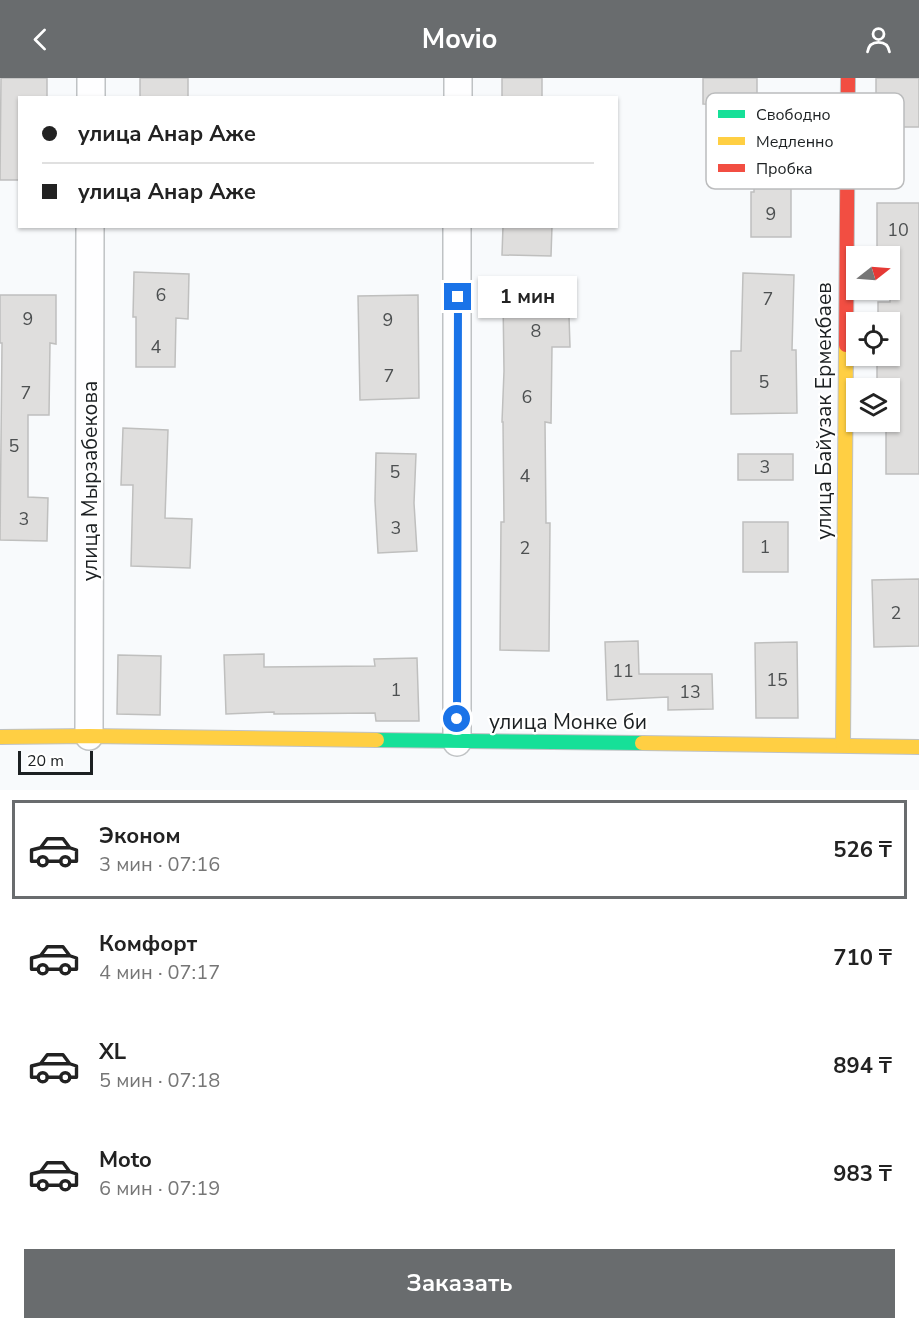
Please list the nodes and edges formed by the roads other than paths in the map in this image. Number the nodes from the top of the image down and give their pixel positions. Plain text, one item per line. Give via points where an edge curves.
1 (91, 78) edge
2 (458, 78) edge
3 (848, 78) edge
4 (848, 93) edge
5 (91, 96) edge
6 (458, 96) edge
7 (847, 189) edge
8 (90, 228) edge
9 (458, 228) edge
10 (89, 736) junction
11 (0, 737) edge
12 (457, 742) junction
13 (843, 745) junction
14 (919, 747) edge

1 - 5 street
2 - 6 street
3 - 4 street, улица Байузак Ермекбаев
7 - 13 street, улица Байузак Ермекбаев
8 - 10 street, улица Мырзабекова
9 - 12 street
10 - 11 street, улица Монке би
10 - 12 street, улица Монке би
12 - 13 street, улица Монке би
13 - 14 street, улица Монке би

